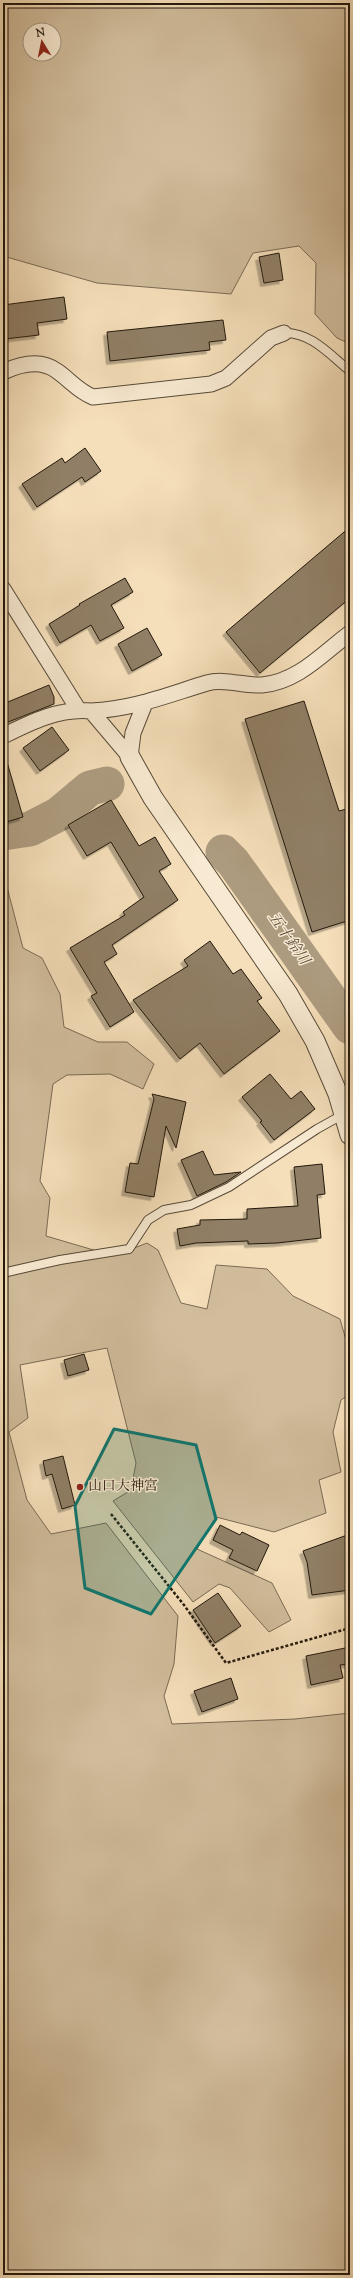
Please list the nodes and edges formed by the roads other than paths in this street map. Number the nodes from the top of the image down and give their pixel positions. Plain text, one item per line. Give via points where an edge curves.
1 (284, 333) joint
2 (350, 371) edge
3 (3, 372) edge
4 (3, 589) edge
5 (350, 633) edge
6 (145, 704) junction
7 (84, 710) junction
8 (3, 736) edge
9 (130, 757) junction
10 (344, 1114) junction
11 (350, 1135) edge
12 (3, 1276) edge

1 - 2 lane via 295,332 308,336
1 - 3 street via 270,338 226,378 211,384 93,397 82,392 56,370 39,364 20,364
4 - 7 street
5 - 6 street via 295,675 263,685 209,683
6 - 7 street via 116,710
6 - 9 street via 133,732
7 - 8 street via 43,717
7 - 9 street
9 - 10 street via 153,798 288,994 315,1041
10 - 11 street
10 - 12 lane via 229,1187 191,1205 158,1213 148,1220 129,1249 60,1260 7,1272

